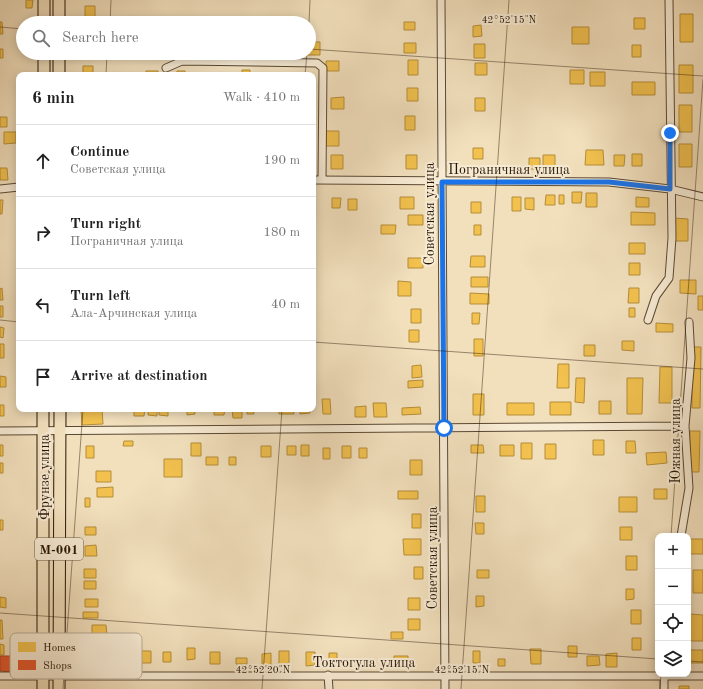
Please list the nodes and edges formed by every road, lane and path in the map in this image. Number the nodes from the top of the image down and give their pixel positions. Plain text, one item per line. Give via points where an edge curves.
1 (44, 0) edge
2 (59, 0) edge
3 (441, 0) edge
4 (669, 0) edge
5 (44, 16) edge
6 (59, 16) edge
7 (44, 60) edge
8 (59, 60) edge
9 (166, 68) dead end
10 (44, 72) edge
11 (60, 72) edge
12 (316, 180) edge
13 (322, 180) junction
14 (442, 182) junction
15 (16, 187) edge
16 (0, 189) edge
17 (670, 189) junction
18 (703, 197) edge
19 (648, 320) dead end
20 (689, 322) dead end
21 (43, 412) edge
22 (60, 412) edge
23 (685, 426) junction
24 (444, 428) junction
25 (0, 430) edge
26 (43, 430) junction
27 (60, 430) junction
28 (682, 533) edge
29 (43, 633) edge
30 (59, 633) edge
31 (655, 674) edge
32 (328, 675) junction
33 (691, 675) edge
34 (142, 676) edge
35 (445, 676) junction
36 (703, 676) edge
37 (664, 677) edge
38 (329, 689) edge
39 (445, 689) edge
40 (664, 689) edge

1 - 5 main road
2 - 6 main road
3 - 14 street, Советская улица
4 - 17 street
7 - 10 main road
8 - 11 main road
9 - 13 street via 182,61 317,63 323,68
12 - 13 street, Пограничная улица
13 - 14 street, Пограничная улица
14 - 17 street, Пограничная улица via 609,182
14 - 24 street, Советская улица
15 - 16 street
17 - 18 street, Пограничная улица
17 - 19 street via 672,238 669,278 656,296
20 - 23 street, Южная улица via 691,358
21 - 26 main road, Фрунзе улица / M-001
22 - 27 main road, Фрунзе улица / M-001
23 - 24 street
23 - 28 street, Южная улица via 689,488
24 - 27 street
24 - 35 street, Советская улица
25 - 26 street
26 - 27 street
26 - 29 main road, Фрунзе улица / M-001
27 - 30 main road, Фрунзе улица / M-001
31 - 35 street, Токтогула улица
32 - 34 street, Токтогула улица
32 - 35 street, Токтогула улица
32 - 38 street
33 - 36 street, Токтогула улица
35 - 39 street, Советская улица
37 - 40 street

